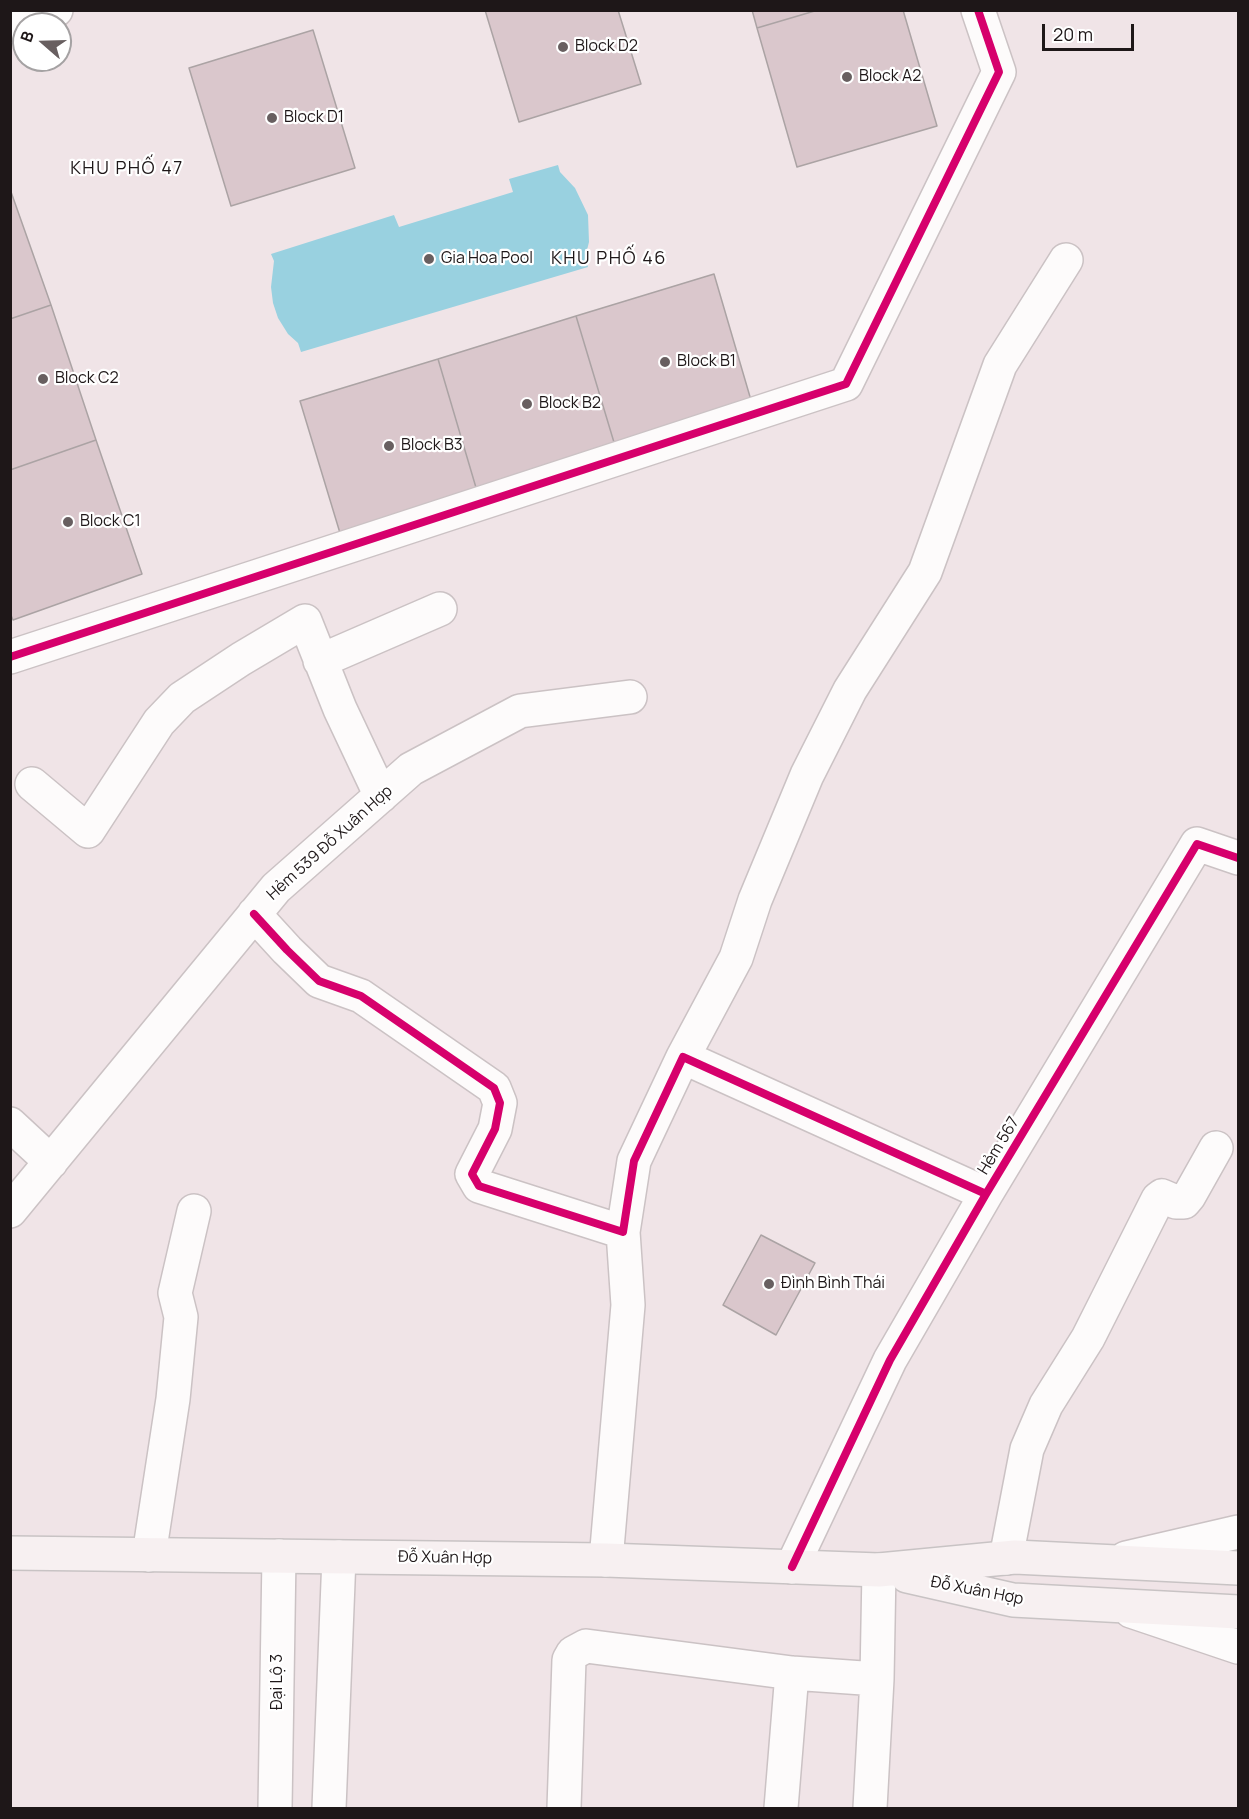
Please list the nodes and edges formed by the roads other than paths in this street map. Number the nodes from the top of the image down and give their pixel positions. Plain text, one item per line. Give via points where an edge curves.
1 (978, 10) edge
2 (1066, 260) dead end
3 (440, 609) dead end
4 (10, 657) edge
5 (320, 661) junction
6 (630, 697) dead end
7 (32, 784) dead end
8 (381, 796) junction
9 (1239, 858) edge
10 (254, 914) junction
11 (683, 1057) junction
12 (10, 1124) edge
13 (1216, 1148) dead end
14 (51, 1162) junction
15 (986, 1194) junction
16 (10, 1210) edge
17 (194, 1211) dead end
18 (623, 1232) junction
19 (1239, 1532) edge
20 (10, 1554) edge
21 (149, 1555) junction
22 (279, 1556) junction
23 (339, 1557) junction
24 (1006, 1558) junction
25 (606, 1560) junction
26 (1113, 1562) junction
27 (792, 1567) junction
28 (1239, 1568) edge
29 (879, 1570) junction
30 (1112, 1605) junction
31 (1239, 1612) edge
32 (1239, 1647) edge
33 (792, 1672) junction
34 (877, 1679) junction
35 (275, 1809) edge
36 (329, 1809) edge
37 (564, 1809) edge
38 (781, 1809) edge
39 (870, 1809) edge

1 - 4 street via 999,72 846,384
2 - 11 street via 1000,365 925,572 850,690 807,775 755,900 736,958
3 - 5 street
5 - 7 street via 305,621 182,698 159,722 88,831
5 - 8 street
6 - 8 street, Hẻm 539 Đỗ Xuân Hợp via 520,711 411,769
8 - 10 street, Hẻm 539 Đỗ Xuân Hợp via 276,888
9 - 15 street, Hẻm 567 via 1197,844
10 - 14 street, Hẻm 539 Đỗ Xuân Hợp
10 - 18 street via 320,981 361,996 494,1088 500,1103 495,1130 472,1174 479,1186
11 - 15 street
11 - 18 street via 634,1161
12 - 14 street
13 - 24 street via 1184,1202 1162,1196 1158,1199 1088,1338 1046,1405 1026,1449
14 - 16 street, Hẻm 539 Đỗ Xuân Hợp
15 - 27 street, Hẻm 567 via 890,1360
17 - 21 street via 175,1293 181,1317 173,1399
18 - 25 street via 628,1305
19 - 26 street, Đỗ Xuân Hợp
20 - 21 main road, Đỗ Xuân Hợp
21 - 22 main road, Đỗ Xuân Hợp
22 - 23 main road, Đỗ Xuân Hợp
22 - 35 street, Đại Lộ 3
23 - 25 main road, Đỗ Xuân Hợp
23 - 36 street
24 - 26 main road, Đỗ Xuân Hợp
24 - 29 main road, Đỗ Xuân Hợp
25 - 27 main road, Đỗ Xuân Hợp
26 - 28 main road, Đỗ Xuân Hợp
27 - 29 main road, Đỗ Xuân Hợp
29 - 30 main road, Đỗ Xuân Hợp via 1013,1600
29 - 34 street
30 - 31 main road, Đỗ Xuân Hợp
30 - 32 street, Đỗ Xuân Hợp
33 - 34 street
33 - 37 street via 586,1646 573,1653 569,1660
33 - 38 street
34 - 39 street

